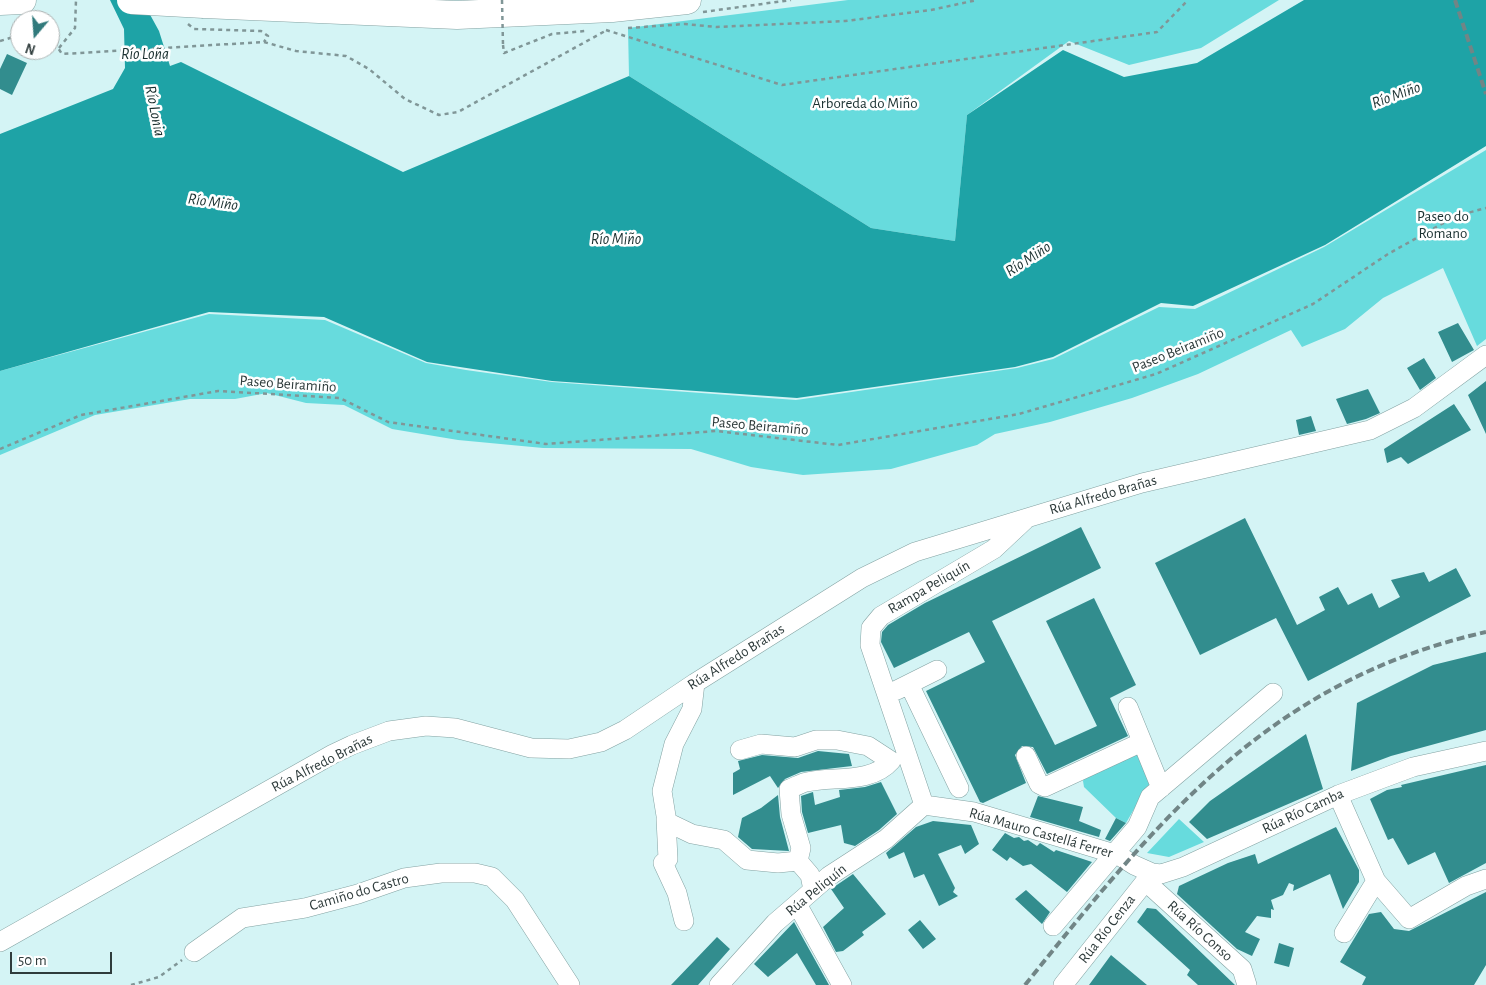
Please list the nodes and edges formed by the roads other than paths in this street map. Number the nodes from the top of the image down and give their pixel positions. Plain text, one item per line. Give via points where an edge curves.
1 (22, 0) edge
2 (130, 0) edge
3 (687, 0) edge
4 (0, 1) edge
5 (1486, 355) edge
6 (1028, 517) junction
7 (937, 670) dead end
8 (695, 683) junction
9 (909, 684) junction
10 (1273, 693) dead end
11 (887, 696) junction
12 (1128, 707) dead end
13 (1142, 742) junction
14 (740, 750) dead end
15 (1486, 751) edge
16 (1026, 756) dead end
17 (891, 761) junction
18 (910, 761) junction
19 (959, 788) dead end
20 (1162, 788) junction
21 (1338, 794) junction
22 (924, 806) junction
23 (666, 819) junction
24 (1120, 857) junction
25 (798, 861) junction
26 (1148, 877) junction
27 (1486, 879) edge
28 (1376, 881) junction
29 (813, 890) junction
30 (797, 904) junction
31 (684, 921) dead end
32 (1053, 926) dead end
33 (1344, 933) dead end
34 (0, 942) edge
35 (194, 952) road end
36 (560, 980) edge
37 (727, 981) edge
38 (842, 985) edge
39 (1063, 985) edge
40 (1247, 985) edge

1 - 4 highway
2 - 3 highway, bridge via 457,15 612,8
5 - 6 street, Rúa Alfredo Brañas via 1414,408 1370,430 1142,483
6 - 8 street, Rúa Alfredo Brañas via 940,543 886,566
6 - 11 street, Rampa Peliquín via 994,549 875,621 870,645
7 - 9 street
8 - 23 street via 692,709 674,744 662,791
8 - 34 street, Rúa Alfredo Brañas via 625,730 586,746 569,749 531,748 441,726 405,728 367,738 333,754
9 - 11 street
9 - 19 street
10 - 20 street
11 - 18 street, Rampa Peliquín
12 - 13 street
13 - 16 street via 1045,787 1039,784
13 - 20 street
14 - 17 street via 762,744 795,747 816,740 837,740 868,746
15 - 21 street, Rúa Río Camba via 1413,767
17 - 18 street
17 - 25 street via 883,770 852,778 807,782 789,789 791,814 801,848
18 - 22 street, Rampa Peliquín
20 - 24 street via 1150,798
21 - 26 street, Rúa Río Camba via 1183,867
21 - 28 street
22 - 24 street, Rúa Mauro Castellá Ferrer via 974,812
22 - 29 street, Rúa Peliquín via 886,839
23 - 25 street via 692,834 724,840 747,860
23 - 31 street via 668,860 664,863 677,893
24 - 26 street
24 - 32 street
25 - 29 street via 810,875
26 - 39 street, Rúa Río Cenza
26 - 40 street, Rúa Río Conso via 1242,969
27 - 28 street via 1466,886 1409,919
28 - 33 street
29 - 30 street, Rúa Peliquín
30 - 37 street, Rúa Peliquín via 775,923
30 - 38 street
35 - 36 street, Camiño do Castro via 242,918 305,908 404,878 475,873 492,877 515,900

